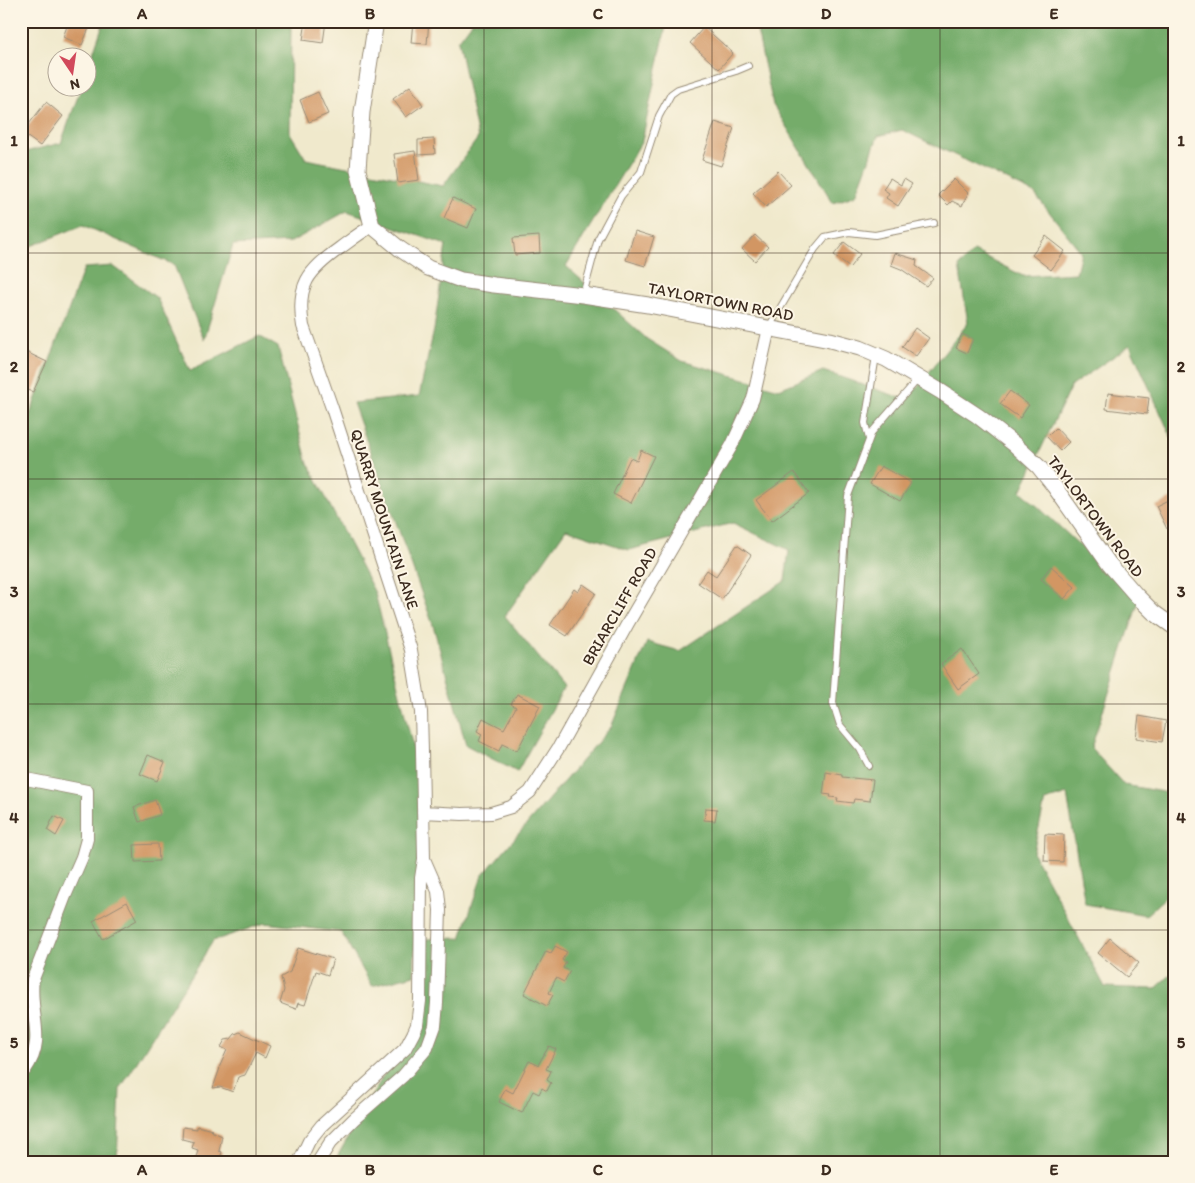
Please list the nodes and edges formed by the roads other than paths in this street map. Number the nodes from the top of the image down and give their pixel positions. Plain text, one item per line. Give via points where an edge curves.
1 (376, 21) edge
2 (748, 66) dead end
3 (934, 223) dead end
4 (372, 226) junction
5 (583, 295) junction
6 (768, 328) junction
7 (876, 355) junction
8 (919, 378) junction
9 (869, 438) junction
10 (1174, 627) edge
11 (869, 766) dead end
12 (21, 778) edge
13 (423, 812) junction
14 (424, 859) junction
15 (419, 1011) junction
16 (436, 1011) junction
17 (25, 1070) dead end
18 (332, 1116) junction
19 (344, 1129) junction
20 (299, 1162) edge
21 (318, 1162) edge

1 - 4 street via 362,112 358,170
2 - 5 lane via 671,94 659,116 641,172 621,196 598,239
3 - 6 lane via 875,235 849,232 825,237
4 - 5 street, TAYLORTOWN ROAD via 428,268 461,280
4 - 13 street, QUARRY MOUNTAIN LANE via 316,267 304,287 301,311 303,326 411,650 421,712
5 - 6 street, TAYLORTOWN ROAD
6 - 7 street, TAYLORTOWN ROAD via 830,340
6 - 13 street, BRIARCLIFF ROAD via 753,400 732,445 530,792 511,806 491,813
7 - 8 street, TAYLORTOWN ROAD
7 - 9 lane via 865,423
8 - 9 lane
8 - 10 street, TAYLORTOWN ROAD via 978,416 1039,468 1114,570 1147,606
9 - 11 lane via 848,496 833,703 840,725
12 - 17 street via 86,791 86,839 82,857 33,980 31,991 37,1044
13 - 14 street, QUARRY MOUNTAIN LANE
14 - 15 street, QUARRY MOUNTAIN LANE
14 - 16 street, QUARRY MOUNTAIN LANE via 438,891 440,910
15 - 16 street
15 - 18 street, QUARRY MOUNTAIN LANE via 417,1025 405,1049
16 - 19 street, QUARRY MOUNTAIN LANE via 435,1026 427,1048 403,1076
18 - 19 street
18 - 20 street, QUARRY MOUNTAIN LANE via 309,1141
19 - 21 street, QUARRY MOUNTAIN LANE

